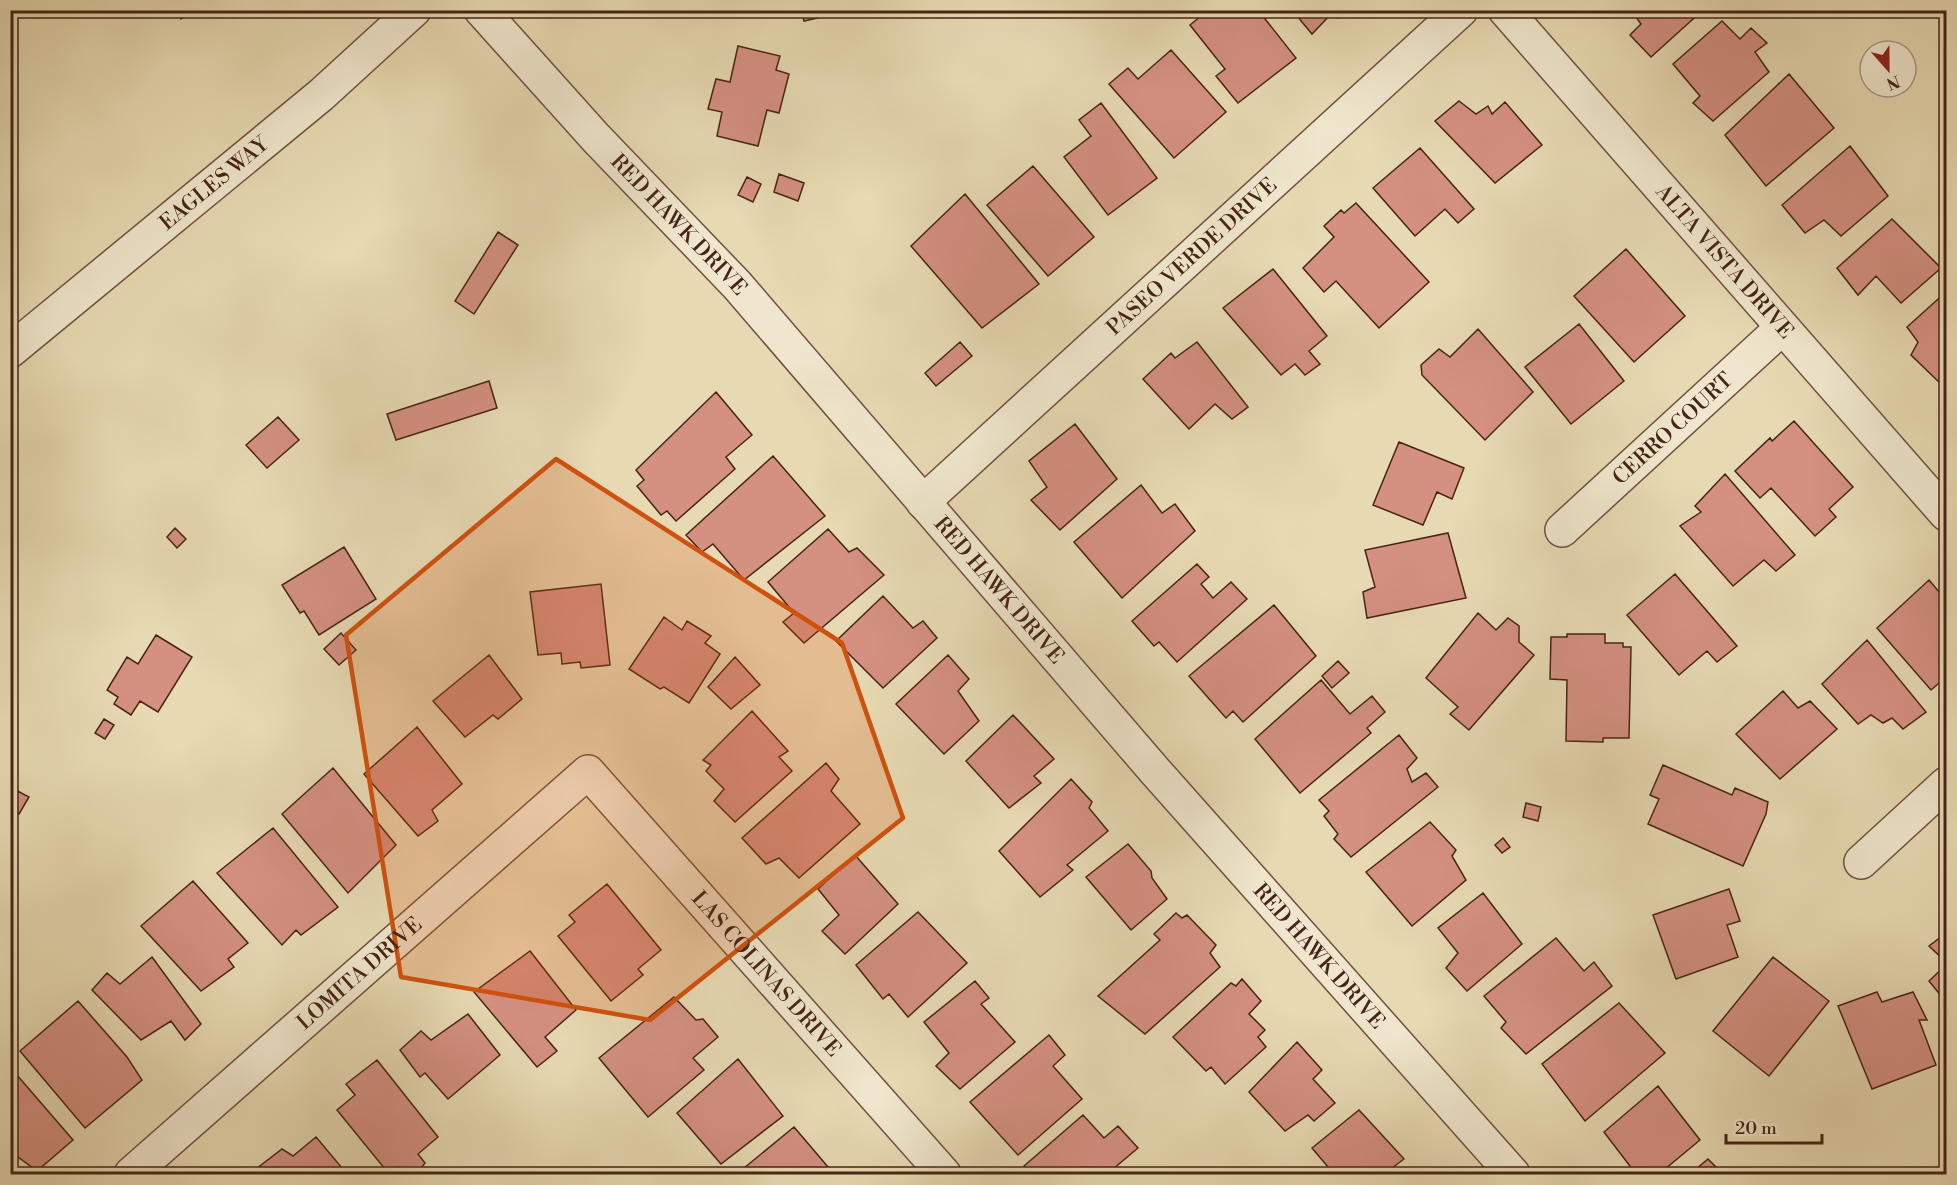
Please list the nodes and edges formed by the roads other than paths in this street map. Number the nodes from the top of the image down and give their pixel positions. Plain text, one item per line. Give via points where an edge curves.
1 (414, 10) edge
2 (481, 10) edge
3 (1461, 10) edge
4 (1505, 10) edge
5 (1782, 328) junction
6 (10, 351) edge
7 (923, 502) junction
8 (1947, 514) edge
9 (1562, 530) dead end
10 (588, 772) joint
11 (1947, 784) edge
12 (1861, 862) dead end
13 (131, 1174) edge
14 (944, 1174) edge
15 (1513, 1174) edge

1 - 6 street, EAGLES WAY via 321,95
2 - 7 street, RED HAWK DRIVE via 596,138 737,285
3 - 7 street, PASEO VERDE DRIVE
4 - 5 street, ALTA VISTA DRIVE
5 - 8 street, ALTA VISTA DRIVE
5 - 9 street, CERRO COURT
7 - 15 street, RED HAWK DRIVE via 1155,771
10 - 13 street, LOMITA DRIVE
10 - 14 street, LAS COLINAS DRIVE
11 - 12 street

